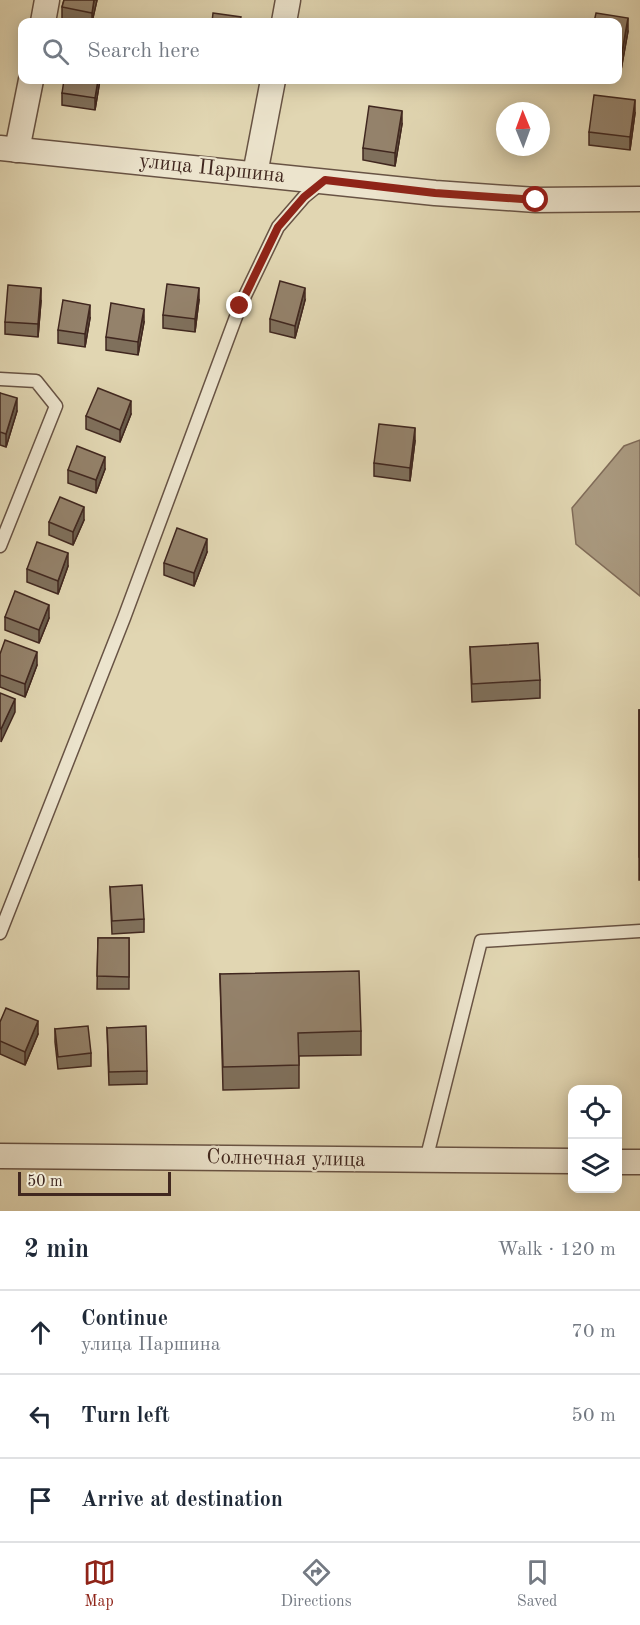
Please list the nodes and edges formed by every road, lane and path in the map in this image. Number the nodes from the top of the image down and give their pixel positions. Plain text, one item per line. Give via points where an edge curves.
1 (47, 0) edge
2 (288, 0) edge
3 (44, 18) edge
4 (285, 18) edge
5 (30, 84) edge
6 (272, 84) edge
7 (8, 149) edge
8 (255, 174) junction
9 (325, 180) junction
10 (639, 198) edge
11 (0, 379) edge
12 (0, 546) edge
13 (640, 931) edge
14 (0, 933) edge
15 (0, 1156) edge
16 (426, 1160) junction
17 (568, 1161) edge
18 (622, 1162) edge
19 (640, 1162) edge

1 - 3 street
2 - 4 street
5 - 7 street
6 - 8 street
7 - 8 street, улица Паршина
8 - 9 street, улица Паршина
9 - 10 street, улица Паршина via 536,200
9 - 14 lane via 278,227 240,306 124,618
11 - 12 lane via 36,381 56,406
13 - 16 lane via 481,941
15 - 16 street, Солнечная улица
16 - 17 street, Солнечная улица
18 - 19 street

